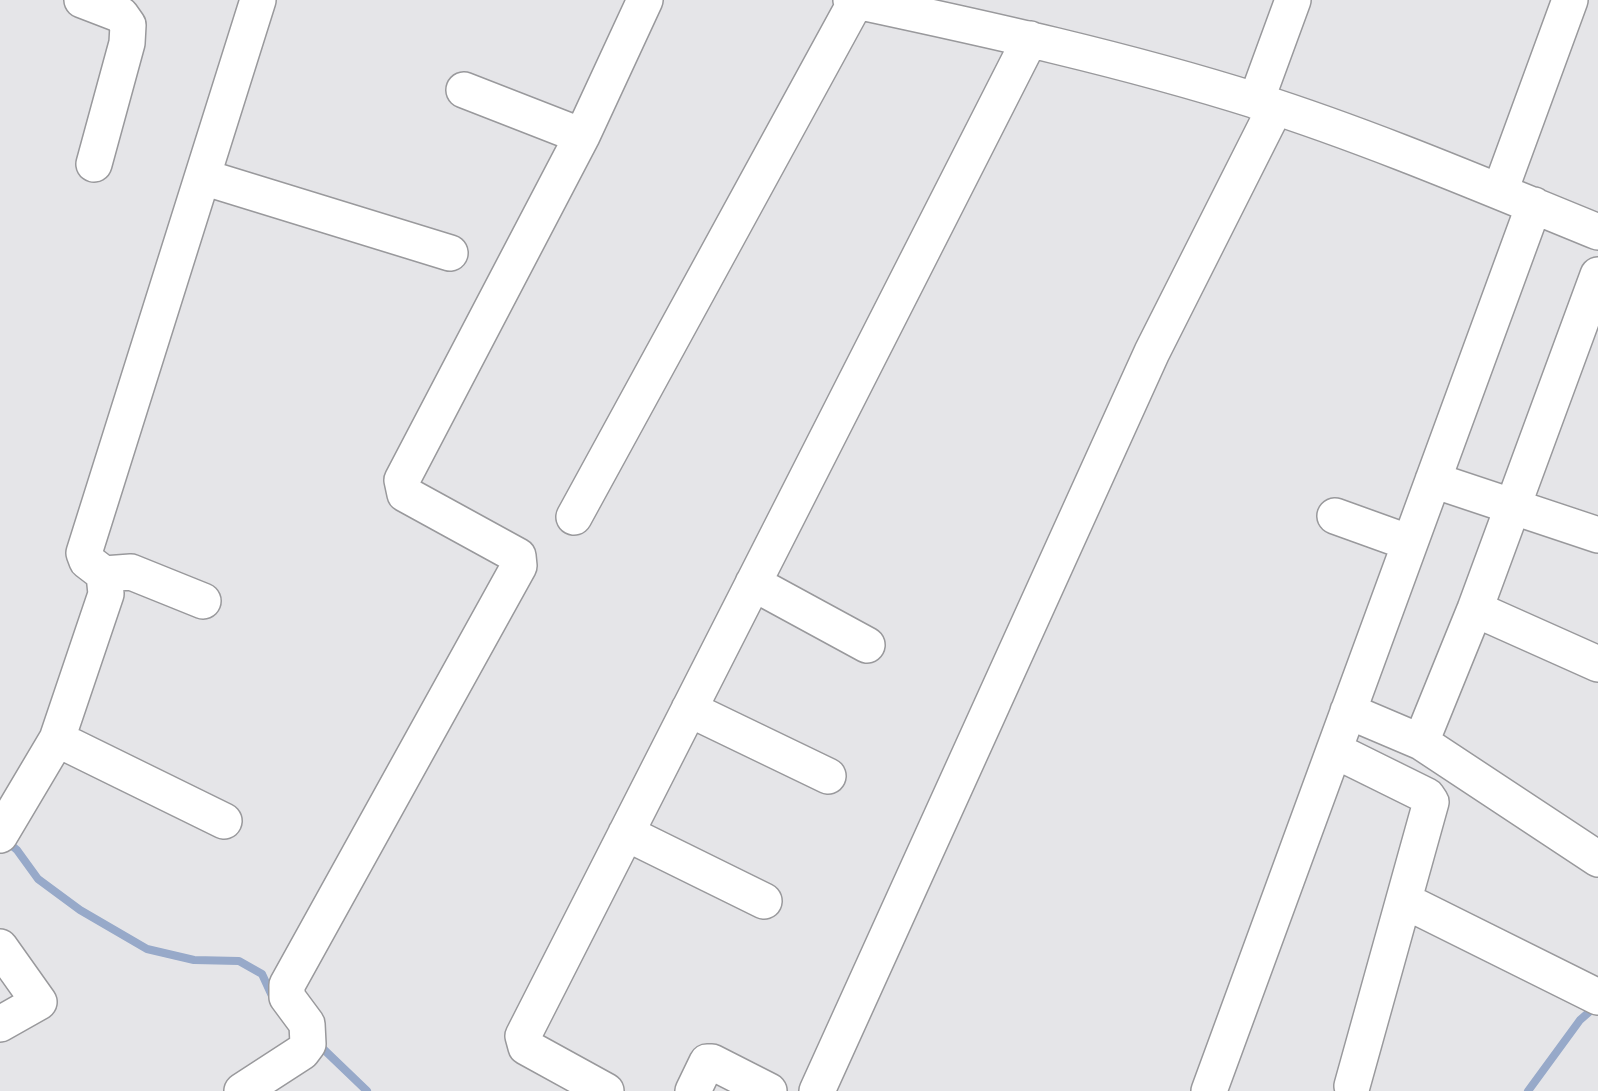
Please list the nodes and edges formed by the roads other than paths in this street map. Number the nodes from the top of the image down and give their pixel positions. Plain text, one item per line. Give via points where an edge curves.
1 (82, 0) edge
2 (258, 0) edge
3 (645, 0) edge
4 (1293, 0) edge
5 (1570, 0) edge
6 (854, 1) edge
7 (932, 8) edge
8 (1030, 39) junction
9 (464, 90) dead end
10 (1266, 104) junction
11 (582, 136) junction
12 (94, 163) dead end
13 (203, 177) junction
14 (1500, 191) junction
15 (1534, 205) junction
16 (1598, 232) edge
17 (450, 253) dead end
18 (1598, 275) edge
19 (1433, 480) junction
20 (1513, 508) junction
21 (1335, 516) dead end
22 (574, 517) dead end
23 (1598, 535) edge
24 (1410, 543) junction
25 (104, 574) junction
26 (753, 583) junction
27 (203, 601) dead end
28 (1475, 609) junction
29 (867, 645) dead end
30 (1598, 664) edge
31 (690, 709) junction
32 (1348, 711) junction
33 (57, 739) junction
34 (1420, 742) junction
35 (1334, 750) junction
36 (828, 776) dead end
37 (224, 821) dead end
38 (4, 829) edge
39 (626, 833) junction
40 (1598, 859) edge
41 (764, 901) dead end
42 (1405, 901) junction
43 (0, 947) edge
44 (1592, 994) edge
45 (0, 1024) edge
46 (1352, 1086) dead end
47 (242, 1091) edge
48 (606, 1091) edge
49 (693, 1091) edge
50 (769, 1091) edge
51 (817, 1091) edge
52 (1209, 1091) edge

1 - 12 street via 121,15 128,25
2 - 13 street
3 - 11 street
4 - 10 street
5 - 14 street
6 - 7 street
6 - 22 street
7 - 8 street
8 - 10 street
8 - 26 street
9 - 11 street
10 - 14 street
10 - 51 street
11 - 47 street via 402,480 405,494 521,561 287,985 287,997 308,1034 302,1052
13 - 17 street
13 - 25 street via 84,553
14 - 15 street
15 - 16 street
15 - 19 street
18 - 20 street
19 - 20 street
19 - 24 street
20 - 23 street
20 - 28 street
21 - 24 street
24 - 32 street
25 - 27 street via 131,572
25 - 33 street via 106,594
26 - 29 street
26 - 31 street
28 - 30 street
28 - 34 street
31 - 36 street
31 - 39 street
32 - 34 street
32 - 35 street
33 - 37 street
33 - 38 street
34 - 40 street
35 - 42 street via 1431,802
35 - 52 street
39 - 41 street
39 - 48 street via 523,1036 526,1047
42 - 44 street
42 - 46 street
43 - 45 street via 40,1002
49 - 50 street via 707,1062

